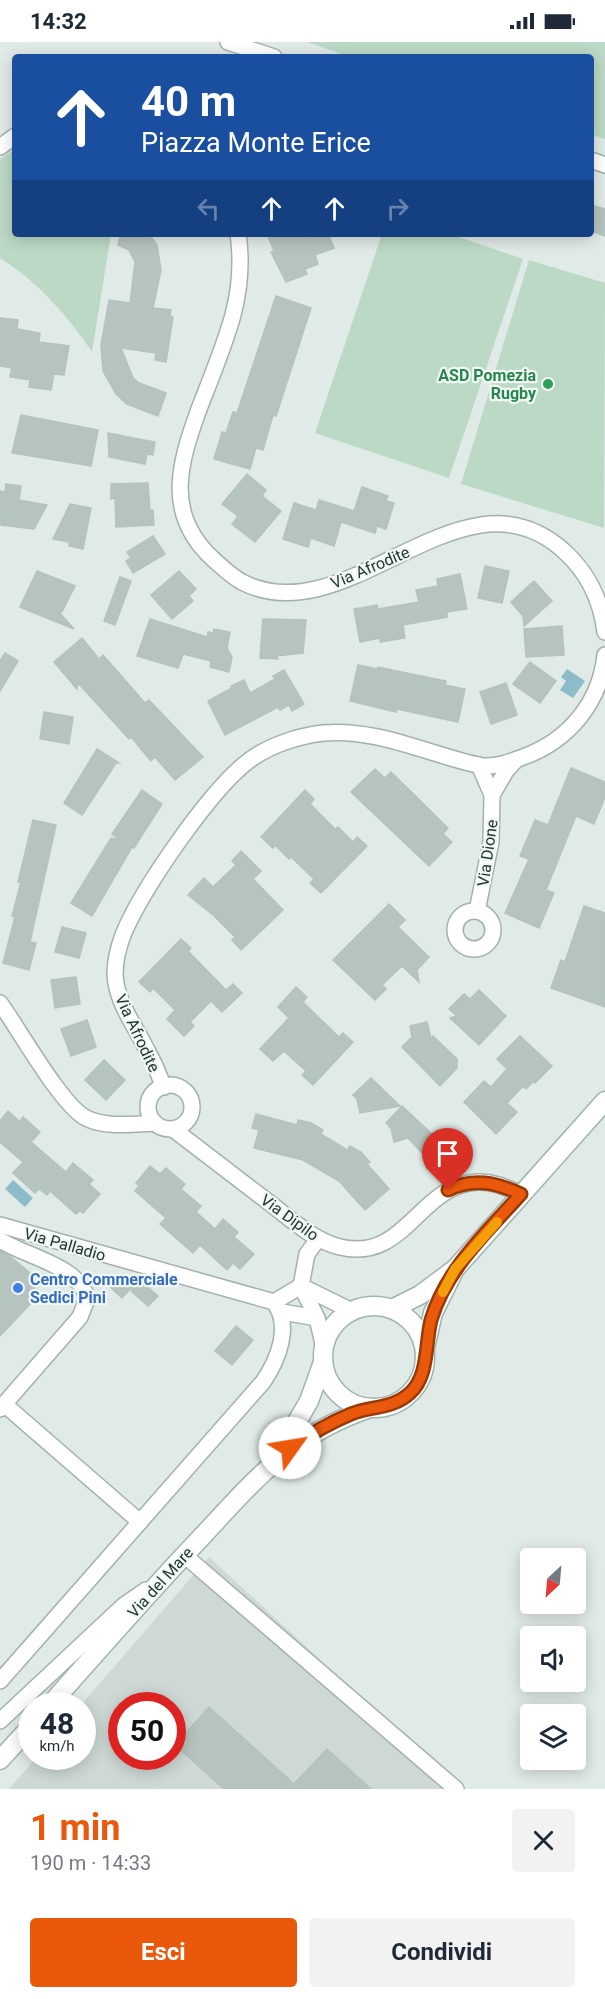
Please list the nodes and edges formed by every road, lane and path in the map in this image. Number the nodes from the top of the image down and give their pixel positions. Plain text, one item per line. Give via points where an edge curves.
1 (228, 42) edge
2 (265, 54) edge
3 (237, 237) edge
4 (605, 632) edge
5 (605, 655) edge
6 (516, 760) junction
7 (479, 765) junction
8 (492, 795) junction
9 (477, 911) dead end
10 (0, 1003) edge
11 (164, 1087) junction
12 (605, 1101) edge
13 (155, 1123) junction
14 (177, 1128) junction
15 (521, 1194) junction
16 (0, 1226) edge
17 (318, 1239) junction
18 (0, 1240) edge
19 (455, 1269) junction
20 (301, 1286) junction
21 (278, 1307) junction
22 (392, 1309) junction
23 (352, 1311) junction
24 (317, 1318) junction
25 (425, 1348) junction
26 (323, 1355) junction
27 (2, 1406) edge
28 (370, 1408) junction
29 (273, 1461) junction
30 (140, 1522) junction
31 (184, 1555) junction
32 (165, 1576) junction
33 (0, 1681) edge
34 (61, 1692) edge
35 (0, 1721) edge
36 (18, 1740) edge
37 (0, 1760) edge
38 (456, 1789) edge

1 - 2 street
3 - 4 street, Via Afrodite via 240,274 233,313 180,471 185,521 206,553 252,586 276,592 298,591 350,578 454,531 489,525 520,528 556,545 579,567 596,594
5 - 6 street, Via Afrodite via 600,683 582,715 545,747
6 - 7 street, Via Afrodite via 495,766
6 - 8 street, Via Dione
7 - 8 street, Via Dione
7 - 11 street, Via Afrodite via 370,736 334,733 286,742 257,755 236,771 157,876 128,924 118,951 115,978 119,995
8 - 9 street, Via Dione via 490,842
10 - 13 street via 76,1111 106,1123
11 - 13 street via 156,1091 149,1104
11 - 14 street via 178,1088 189,1096 192,1109 186,1122
12 - 15 main road
13 - 14 street via 166,1129
14 - 17 street, Via Dipilo
15 - 17 street, Via Dipilo via 488,1182 467,1183 442,1194 404,1230 377,1246 351,1249
15 - 19 main road
16 - 21 street, Via Palladio
17 - 20 street via 307,1254
18 - 27 street via 62,1270 82,1288 87,1299 80,1317
19 - 22 main road via 420,1295
19 - 25 main road via 434,1313
20 - 21 street
20 - 23 street
20 - 24 street
21 - 24 street, Via Palladio
21 - 30 street via 282,1334 267,1377
22 - 23 main road via 365,1306
22 - 25 main road via 414,1324
23 - 26 main road via 338,1320 329,1333
24 - 26 street
25 - 28 main road via 421,1379 412,1392 385,1407
26 - 28 main road via 328,1379 338,1393
26 - 29 main road, Via del Mare via 309,1401
27 - 30 street
28 - 29 main road, Via del Mare via 308,1436
29 - 31 main road, Via del Mare
30 - 33 street
31 - 32 main road, Via del Mare
31 - 38 street
32 - 34 main road, Via del Mare
32 - 35 street via 123,1606
36 - 37 main road

